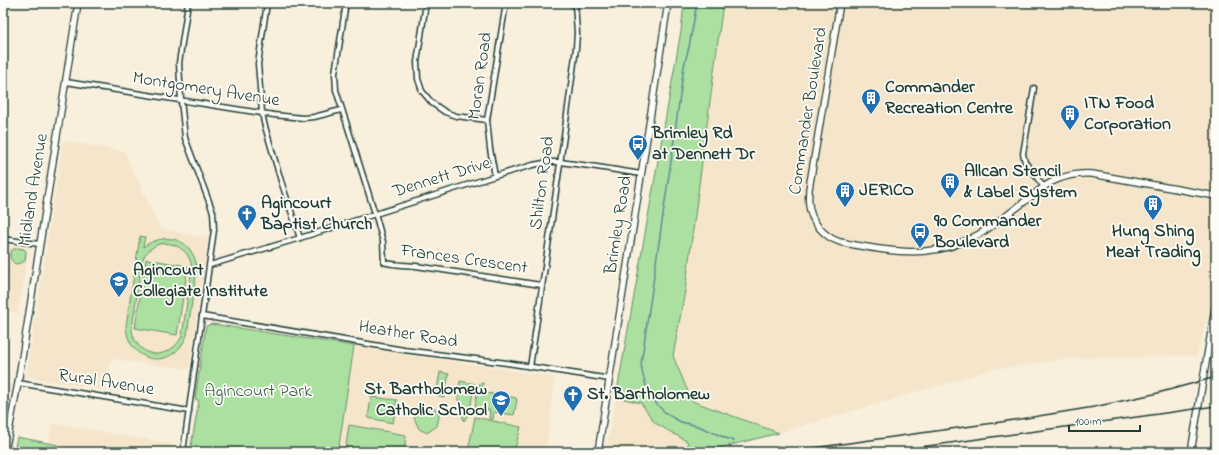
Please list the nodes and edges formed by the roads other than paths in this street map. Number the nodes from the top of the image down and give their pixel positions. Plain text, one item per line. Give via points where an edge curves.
1 (78, 3) edge
2 (188, 3) edge
3 (267, 3) edge
4 (346, 3) edge
5 (426, 3) edge
6 (506, 3) edge
7 (575, 3) edge
8 (668, 3) edge
9 (840, 3) edge
10 (66, 82) junction
11 (1034, 88) dead end
12 (181, 100) junction
13 (342, 110) junction
14 (262, 112) junction
15 (487, 120) junction
16 (560, 162) junction
17 (641, 174) junction
18 (495, 176) junction
19 (1044, 187) junction
20 (1216, 196) edge
21 (375, 213) junction
22 (3, 238) edge
23 (300, 238) junction
24 (39, 244) junction
25 (210, 265) junction
26 (541, 285) junction
27 (1216, 302) edge
28 (202, 316) junction
29 (530, 367) junction
30 (610, 379) junction
31 (18, 383) junction
32 (189, 411) junction
33 (5, 452) edge
34 (183, 452) edge
35 (598, 452) edge
36 (1191, 452) edge

1 - 10 main road, Midland Avenue
2 - 12 street via 180,63
3 - 14 street via 258,64
4 - 13 street via 335,73 336,90
5 - 15 street via 417,67 422,91 432,103 445,112
6 - 15 street, Moran Road
7 - 16 street, Shilton Road via 577,33
8 - 17 main road, Brimley Road
9 - 19 main road, Commander Boulevard via 809,189 808,205 813,219 823,232 839,242 869,247 913,252 938,250 965,241 986,230
10 - 12 street, Montgomery Avenue
10 - 24 main road, Midland Avenue
11 - 19 street via 1023,154 1025,162
12 - 14 street, Montgomery Avenue
12 - 25 street via 185,138 213,212 214,230
13 - 14 street, Montgomery Avenue via 303,118
13 - 21 street
14 - 23 street
15 - 18 street, Moran Road
16 - 17 street, Dennett Drive
16 - 18 street, Dennett Drive via 533,165
16 - 26 street, Shilton Road
17 - 30 main road, Brimley Road
18 - 21 street, Dennett Drive
19 - 20 main road, Commander Boulevard via 1055,180 1085,174
21 - 23 street, Dennett Drive
21 - 26 street, Frances Crescent via 383,242 384,262 388,264
22 - 24 street
23 - 25 street, Dennett Drive
24 - 31 main road, Midland Avenue
25 - 28 street
26 - 29 street, Shilton Road
27 - 36 main road
28 - 29 street, Heather Road via 404,350
28 - 32 street
29 - 30 street, Heather Road
30 - 35 main road, Brimley Road
31 - 32 street, Rural Avenue
31 - 33 main road, Midland Avenue
32 - 34 street

